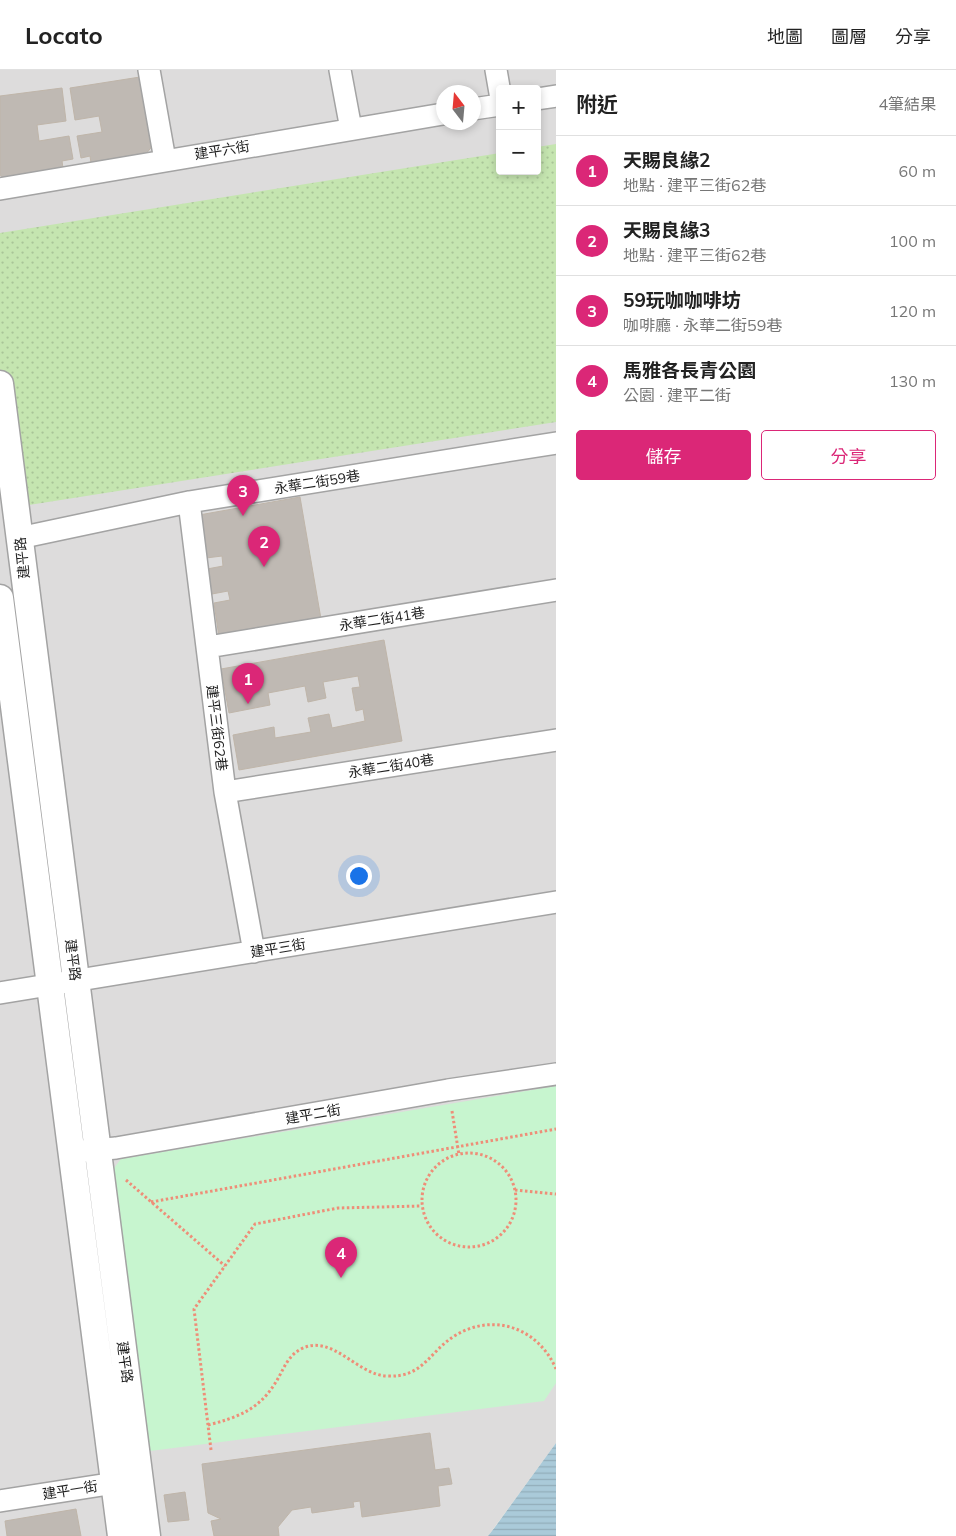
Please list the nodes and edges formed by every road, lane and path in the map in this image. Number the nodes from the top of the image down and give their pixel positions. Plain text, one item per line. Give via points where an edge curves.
1 (150, 70) edge
2 (340, 70) edge
3 (496, 70) edge
4 (499, 85) edge
5 (556, 96) edge
6 (541, 98) edge
7 (496, 106) edge
8 (481, 108) edge
9 (436, 115) edge
10 (351, 129) junction
11 (165, 160) junction
12 (0, 189) edge
13 (0, 384) edge
14 (556, 443) edge
15 (189, 502) junction
16 (20, 538) junction
17 (556, 590) edge
18 (1, 612) edge
19 (28, 616) junction
20 (208, 648) junction
21 (556, 740) edge
22 (226, 792) junction
23 (556, 902) edge
24 (254, 952) junction
25 (76, 982) junction
26 (49, 984) junction
27 (0, 993) edge
28 (556, 1074) edge
29 (448, 1090) junction
30 (556, 1129) edge
31 (458, 1147) junction
32 (106, 1149) junction
33 (70, 1153) junction
34 (460, 1155) junction
35 (515, 1190) junction
36 (556, 1194) edge
37 (151, 1202) junction
38 (421, 1206) junction
39 (225, 1266) junction
40 (556, 1369) edge
41 (208, 1425) junction
42 (211, 1450) dead end
43 (141, 1480) junction
44 (115, 1483) junction
45 (0, 1501) edge
46 (121, 1536) edge
47 (147, 1536) edge

1 - 11 street
2 - 10 street
3 - 4 street
5 - 6 street
7 - 8 street
9 - 10 street, 建平六街
10 - 11 street, 建平六街
11 - 12 street, 建平六街
13 - 16 street, 建平路
14 - 15 street, 永華二街59巷
15 - 16 street, 永華二街59巷
15 - 20 street, 建平三街62巷
16 - 19 street, 建平路
17 - 20 street, 永華二街41巷
18 - 19 street
18 - 26 street, 建平路
19 - 25 street, 建平路
20 - 22 street, 建平三街62巷
21 - 22 street, 永華二街40巷
22 - 24 street, 建平三街62巷
23 - 24 street, 建平三街
24 - 25 street, 建平三街
25 - 26 street, 建平三街
25 - 32 street, 建平路
26 - 27 street, 建平三街
26 - 33 street, 建平路
28 - 29 street, 建平二街
29 - 31 path
29 - 32 street, 建平二街
30 - 31 path
31 - 34 path
31 - 37 path
32 - 33 street, 建平二街
32 - 37 path via 120,1175
32 - 43 street, 建平路
33 - 44 street, 建平路
34 - 35 path via 483,1155 497,1163 508,1174
34 - 38 path via 436,1166 427,1177
35 - 36 path
35 - 38 path via 516,1206 511,1222 501,1235 474,1247 460,1247 434,1233
37 - 39 path
38 - 39 path via 338,1208 255,1224
39 - 41 path via 194,1309
40 - 41 path via 539,1342 508,1325 492,1324 456,1335 421,1368 404,1376 374,1374 336,1351 316,1345 300,1349 287,1361 274,1385 256,1406 235,1418
41 - 42 path
43 - 44 street, 建平一街
43 - 47 street, 建平路
44 - 45 street, 建平一街
44 - 46 street, 建平路

